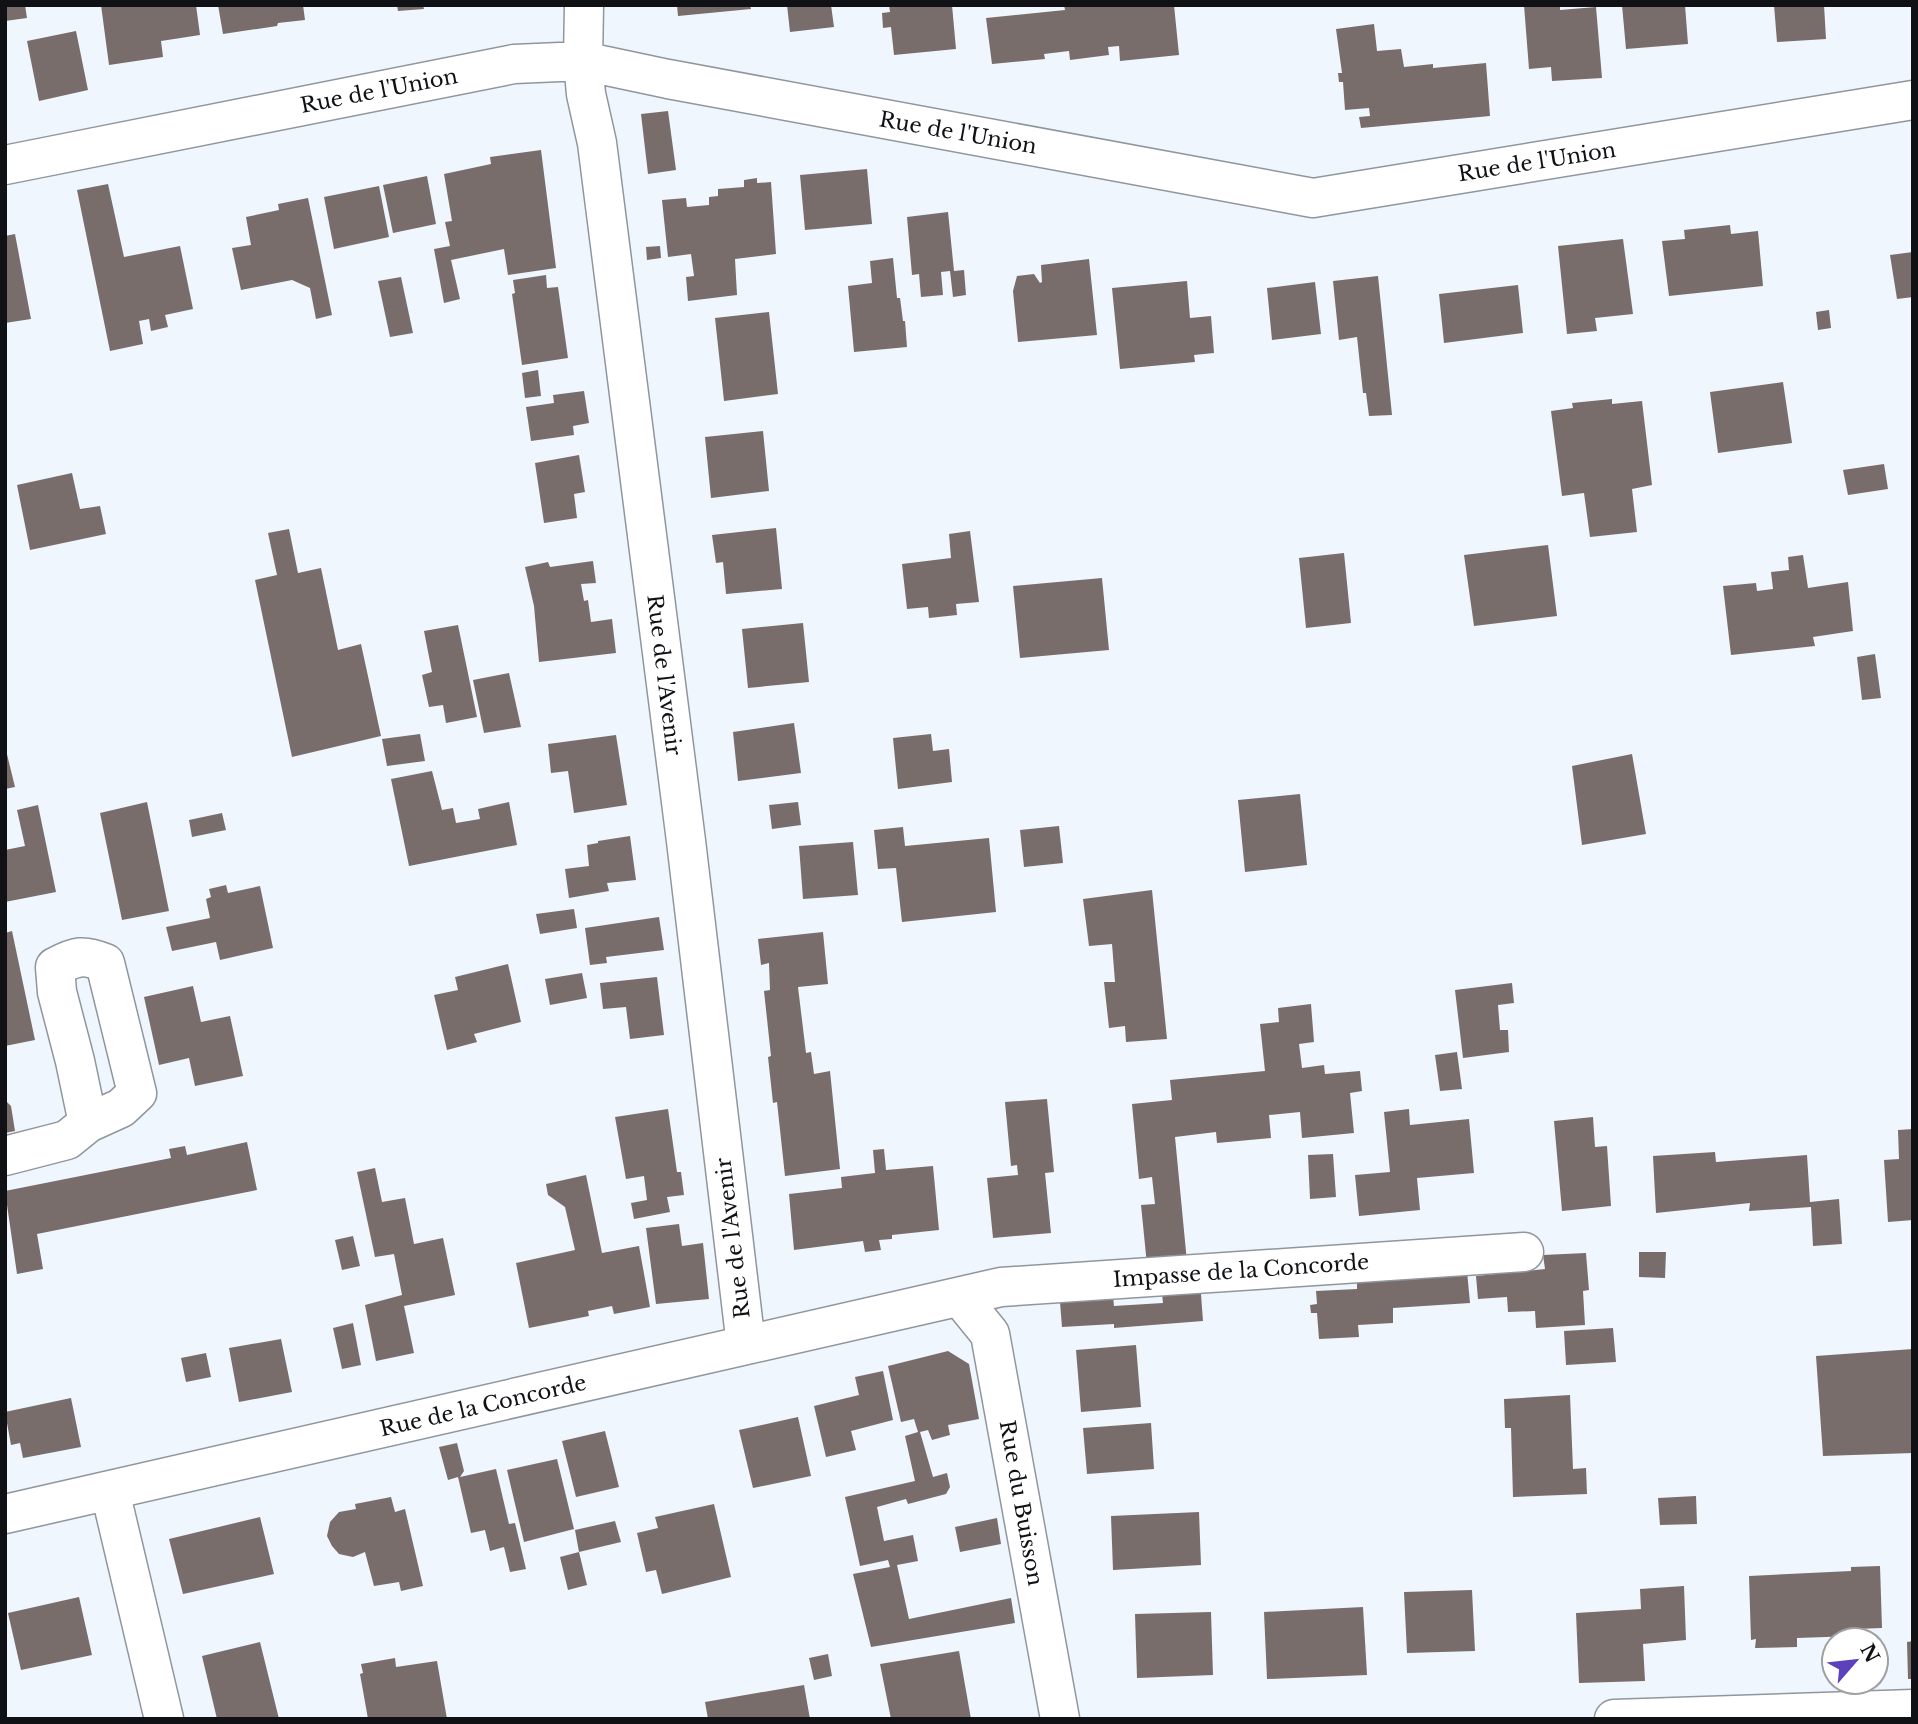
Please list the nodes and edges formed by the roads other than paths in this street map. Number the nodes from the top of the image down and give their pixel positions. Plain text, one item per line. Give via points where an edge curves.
1 (584, 5) edge
2 (583, 61) junction
3 (1913, 100) edge
4 (5, 165) edge
5 (88, 1123) dead end
6 (5, 1156) edge
7 (1524, 1252) dead end
8 (960, 1297) junction
9 (746, 1345) junction
10 (110, 1491) junction
11 (5, 1514) edge
12 (1913, 1709) edge
13 (164, 1719) edge
14 (1060, 1719) edge
15 (1614, 1719) edge

1 - 2 street, Rue de l'Avenir
2 - 3 street, Rue de l'Union via 1314,198
2 - 4 street, Rue de l'Union via 514,64
2 - 9 street, Rue de l'Avenir via 618,307
5 - 6 street via 67,1140
7 - 8 street, Impasse de la Concorde via 1000,1287
8 - 9 street, Rue de la Concorde
8 - 14 street, Rue du Buisson via 990,1334
9 - 10 street, Rue de la Concorde
10 - 11 street, Rue de la Concorde
10 - 13 street
12 - 15 street

